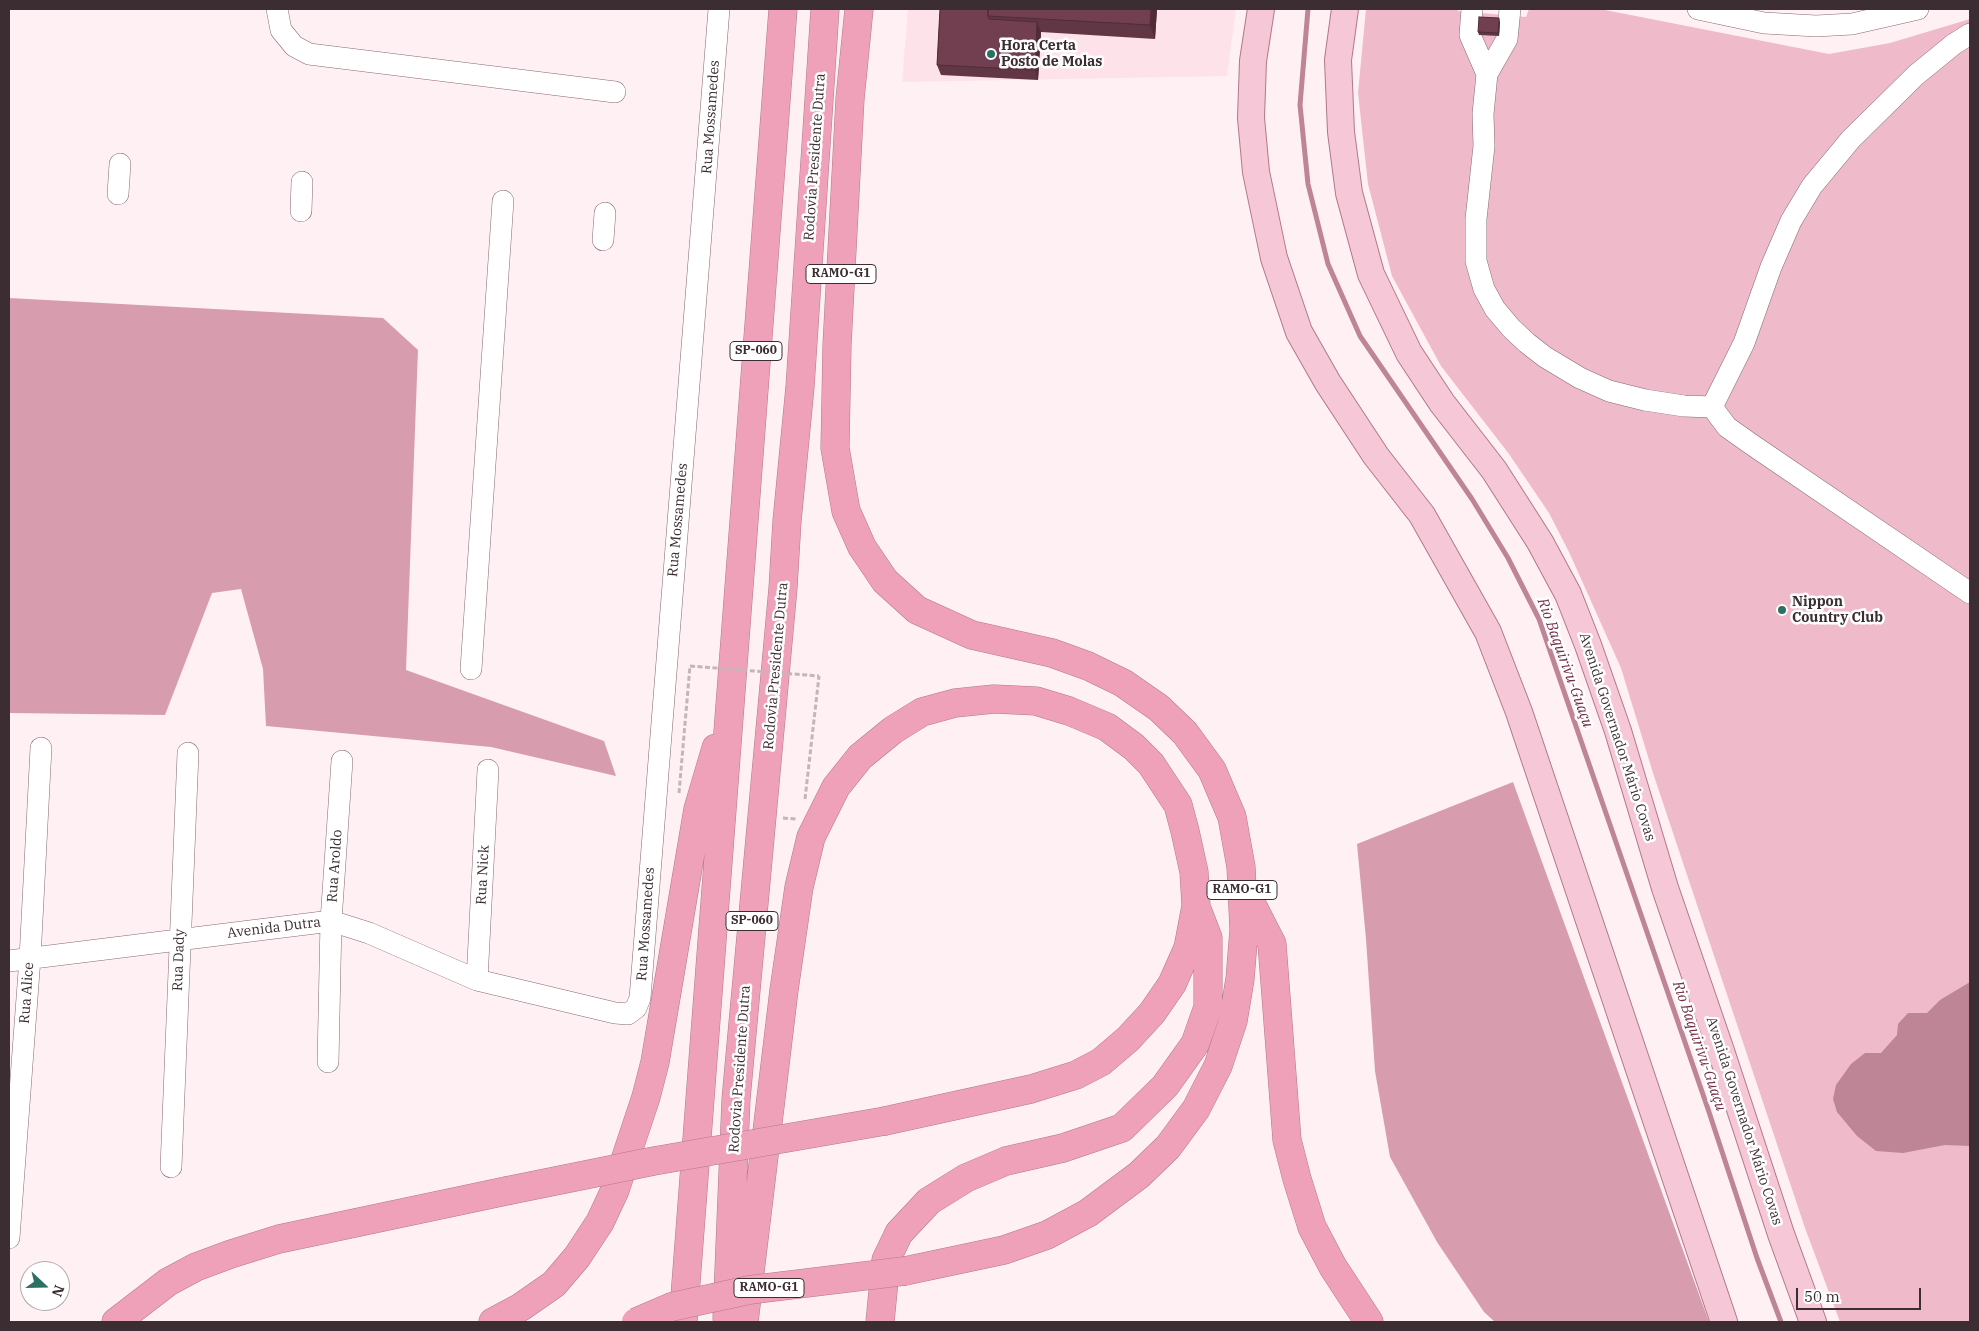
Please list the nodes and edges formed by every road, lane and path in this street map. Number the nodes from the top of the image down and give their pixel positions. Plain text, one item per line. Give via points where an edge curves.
1 (277, 9) edge
2 (719, 9) edge
3 (783, 9) edge
4 (825, 9) edge
5 (859, 9) edge
6 (1261, 9) edge
7 (1345, 9) edge
8 (1472, 9) edge
9 (1510, 9) edge
10 (1698, 9) edge
11 (1918, 9) edge
12 (1854, 16) edge
13 (1970, 34) edge
14 (1487, 74) junction
15 (615, 92) dead end
16 (120, 164) dead end
17 (302, 182) dead end
18 (118, 194) dead end
19 (503, 201) dead end
20 (301, 211) dead end
21 (605, 214) dead end
22 (602, 240) dead end
23 (1712, 407) junction
24 (1970, 593) edge
25 (471, 669) dead end
26 (732, 693) junction
27 (41, 748) dead end
28 (188, 753) dead end
29 (342, 760) dead end
30 (488, 770) dead end
31 (678, 799) dead end
32 (805, 800) dead end
33 (1242, 885) junction
34 (1196, 906) junction
35 (331, 921) junction
36 (180, 939) junction
37 (19, 960) edge
38 (477, 980) junction
39 (615, 1013) joint
40 (328, 1062) dead end
41 (171, 1167) dead end
42 (9, 1238) edge
43 (116, 1322) edge
44 (493, 1322) edge
45 (636, 1322) edge
46 (682, 1322) edge
47 (727, 1322) edge
48 (744, 1322) edge
49 (880, 1322) edge
50 (1369, 1322) edge
51 (1724, 1322) edge
52 (1813, 1322) edge

1 - 15 street via 281,30 294,46 310,54
2 - 39 street, Rua Mossamedes via 640,998 636,1008 628,1014
3 - 26 highway, SP-060
4 - 47 highway, Rodovia Presidente Dutra / SP-060 via 783,588 736,1099
5 - 33 highway, RAMO-G1 via 850,100 837,345 835,448 846,511 862,547 885,581 917,610 972,635 1088,666 1123,683 1160,708 1185,733 1212,770 1232,817
6 - 51 main road via 1253,61 1251,118 1256,172 1274,258 1299,332 1371,448 1422,515 1488,632 1519,712
7 - 52 main road, Avenida Governador Mário Covas via 1338,60 1340,132 1349,193 1372,274 1409,353 1442,403 1494,470 1540,542 1568,594 1618,731 1665,888
8 - 14 street via 1470,35
9 - 14 street via 1506,39
10 - 12 street via 1764,23 1816,26
11 - 12 street
13 - 23 street via 1916,74 1851,138 1812,186 1791,221 1744,343
14 - 23 street via 1476,261 1484,289 1495,309 1545,358 1580,378 1609,391 1645,400
16 - 18 street
17 - 20 street
19 - 25 street
21 - 22 street
23 - 24 street via 1727,427
26 - 44 highway via 698,809 655,1062 615,1190 587,1243 554,1284 522,1307
26 - 46 highway, SP-060
27 - 37 street, Rua Alice
28 - 36 street, Rua Dady
29 - 35 street, Rua Aroldo
30 - 38 street, Rua Nick
31 - 32 path, bridge via 690,666 819,676
33 - 45 highway, RAMO-G1, bridge via 1244,930 1240,979 1233,1021 1218,1066 1196,1109 1162,1153 1139,1175 1088,1213 1047,1235 1004,1250 905,1271 749,1290 672,1307
33 - 50 highway via 1272,944 1287,1140 1297,1178 1312,1226 1332,1267
34 - 43 highway, bridge via 1188,948 1172,984 1152,1013 1102,1062 1076,1075 1031,1089 885,1122 654,1161 279,1239 196,1267 168,1282
34 - 48 highway via 1194,872 1185,830 1178,805 1165,783 1134,747 1107,727 1069,710 1036,701 994,699 956,703 922,712 860,757 836,787 811,837 799,887
34 - 49 highway via 1208,938 1208,1007 1195,1044 1165,1086 1122,1128 1063,1148 1006,1161 966,1178 929,1201 899,1233 886,1260
35 - 36 street, Avenida Dutra
35 - 38 street, Avenida Dutra via 369,933
35 - 40 street, Rua Aroldo
36 - 37 street, Avenida Dutra
36 - 41 street, Rua Dady
37 - 42 street, Rua Alice
38 - 39 street, Avenida Dutra

